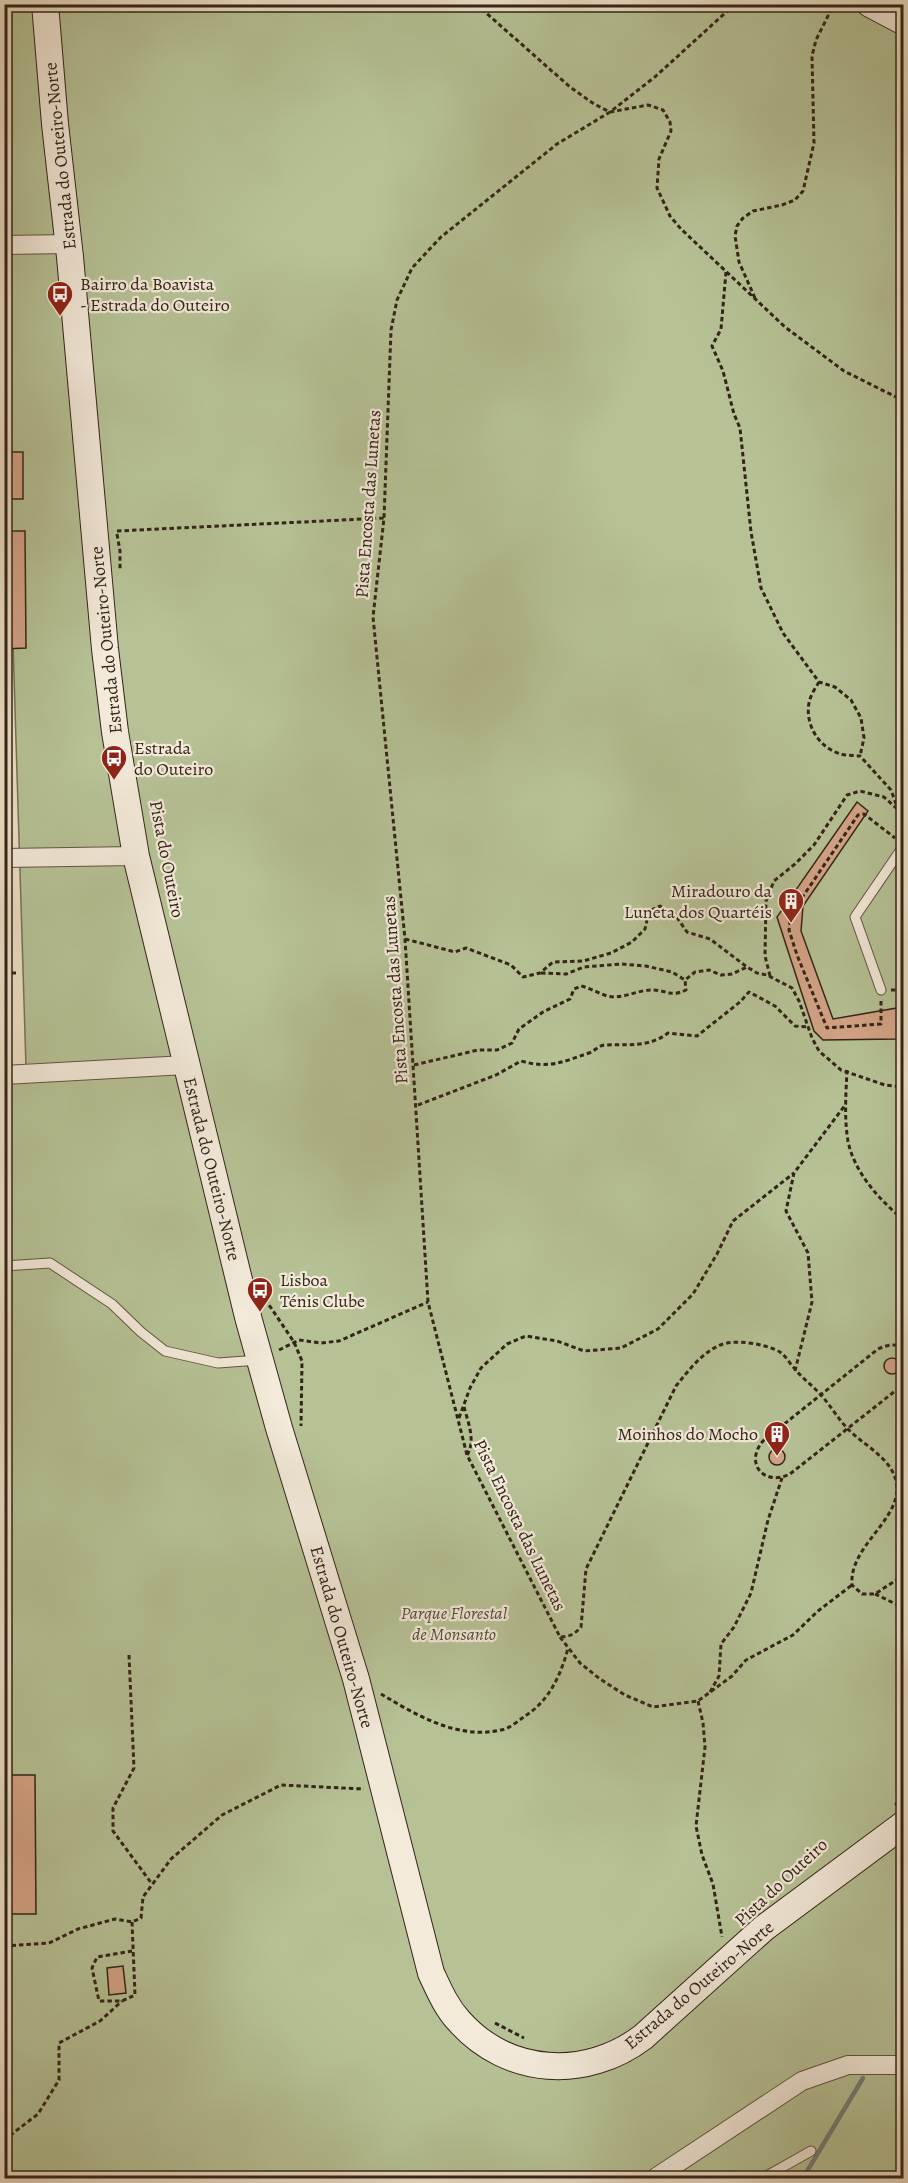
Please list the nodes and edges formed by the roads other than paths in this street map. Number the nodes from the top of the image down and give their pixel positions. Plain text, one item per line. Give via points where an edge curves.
1 (45, 4) edge
2 (870, 4) edge
3 (903, 22) edge
4 (69, 244) junction
5 (4, 245) edge
6 (903, 845) edge
7 (136, 856) junction
8 (4, 858) edge
9 (881, 990) road end
10 (186, 1065) junction
11 (4, 1075) edge
12 (4, 1266) edge
13 (260, 1360) junction
14 (899, 1815) edge
15 (903, 2067) edge
16 (811, 2151) dead end
17 (655, 2178) edge
18 (763, 2178) edge

1 - 4 street, Estrada do Outeiro-Norte
2 - 3 street
4 - 5 street
4 - 7 street, Estrada do Outeiro-Norte via 105,649
6 - 9 lane via 855,917
7 - 8 street
7 - 10 street, Estrada do Outeiro-Norte
10 - 11 street
10 - 13 street, Estrada do Outeiro-Norte
12 - 13 lane via 50,1263 112,1304 165,1351 218,1363
13 - 14 street, Estrada do Outeiro-Norte via 356,1679 430,1973 459,2022 493,2048 536,2066 554,2067 599,2060 630,2047
15 - 17 street via 848,2065 802,2081
16 - 18 lane

